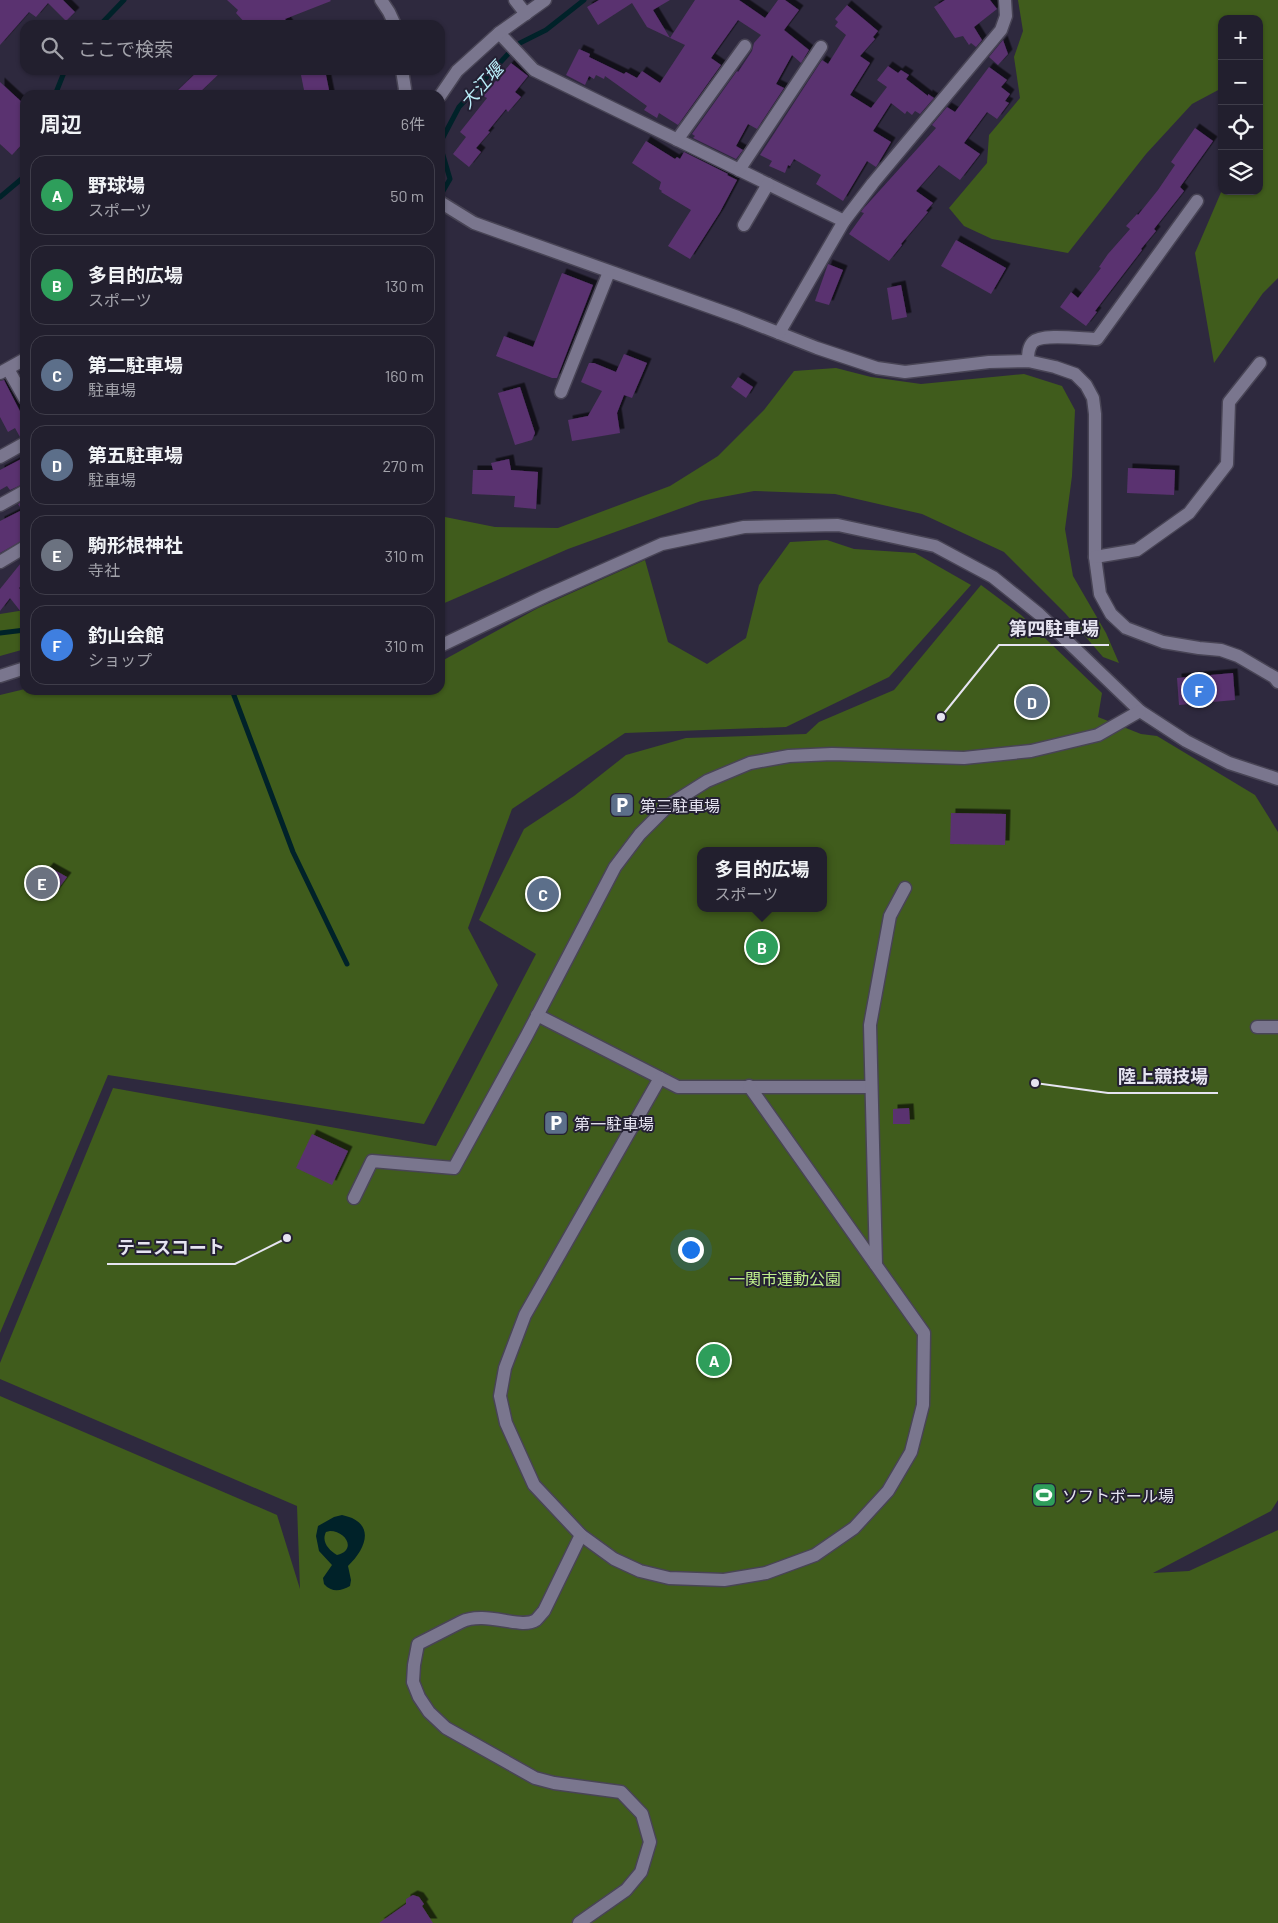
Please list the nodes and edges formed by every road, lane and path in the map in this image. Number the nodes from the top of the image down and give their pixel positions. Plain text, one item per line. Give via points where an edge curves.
1 (380, 0) edge
2 (515, 0) edge
3 (545, 0) edge
4 (1005, 0) edge
5 (526, 14) junction
6 (393, 20) edge
7 (499, 33) junction
8 (745, 46) dead end
9 (821, 47) dead end
10 (403, 75) edge
11 (405, 90) edge
12 (444, 90) edge
13 (677, 140) junction
14 (739, 170) junction
15 (768, 184) junction
16 (1197, 201) dead end
17 (445, 205) edge
18 (844, 221) junction
19 (744, 225) dead end
20 (609, 272) junction
21 (779, 333) junction
22 (1028, 361) junction
23 (20, 362) edge
24 (1260, 362) dead end
25 (4, 371) edge
26 (20, 392) edge
27 (560, 392) dead end
28 (20, 446) edge
29 (0, 457) edge
30 (20, 494) edge
31 (0, 505) edge
32 (20, 551) edge
33 (1095, 557) junction
34 (0, 562) edge
35 (445, 644) edge
36 (20, 670) edge
37 (0, 676) edge
38 (1278, 682) edge
39 (1140, 711) junction
40 (1278, 779) edge
41 (905, 888) dead end
42 (537, 1015) junction
43 (1258, 1027) dead end
44 (1278, 1027) edge
45 (660, 1078) junction
46 (749, 1086) junction
47 (872, 1087) junction
48 (354, 1198) dead end
49 (876, 1266) junction
50 (581, 1535) junction
51 (579, 1923) edge

1 - 6 street
2 - 5 street
3 - 5 street
4 - 18 street via 1006,16 1000,30
5 - 7 street
7 - 12 street via 457,71
7 - 13 street via 534,70
8 - 13 street
9 - 14 street
10 - 11 street
13 - 14 street
14 - 15 street
15 - 18 street
15 - 19 street
16 - 22 street via 1096,339 1042,338 1033,342 1028,350
17 - 20 street via 474,223
18 - 21 street
20 - 21 street
20 - 27 street
21 - 22 street via 877,368 905,372
22 - 33 street via 1076,374 1093,398
23 - 25 street
24 - 33 street via 1229,402 1227,464 1189,513 1137,550
25 - 26 street
28 - 29 street
30 - 31 street
32 - 34 street
33 - 38 street via 1100,594 1111,614 1126,628 1163,642 1221,650 1238,656
35 - 39 street via 662,544 744,527 838,525 935,546 993,577 1039,614
36 - 37 street
39 - 40 street via 1186,741 1229,763
39 - 42 street via 1098,736 1031,751 964,758 789,756 750,763 707,781 669,805 614,867
41 - 47 street via 890,916 870,1026
42 - 45 street
42 - 48 street via 454,1168 372,1161
43 - 44 street
45 - 46 street via 678,1087
45 - 50 street via 525,1315 506,1368 500,1396 506,1423 534,1485
46 - 47 street
46 - 49 street
47 - 49 street
49 - 50 street via 924,1333 923,1405 911,1452 888,1491 854,1528 814,1555 766,1573 724,1580 669,1578 640,1571 614,1559
50 - 51 street via 544,1611 535,1620 523,1623 481,1616 468,1618 418,1644 413,1682 429,1712 446,1728 535,1778 621,1792 642,1814 650,1842 641,1872 626,1890

